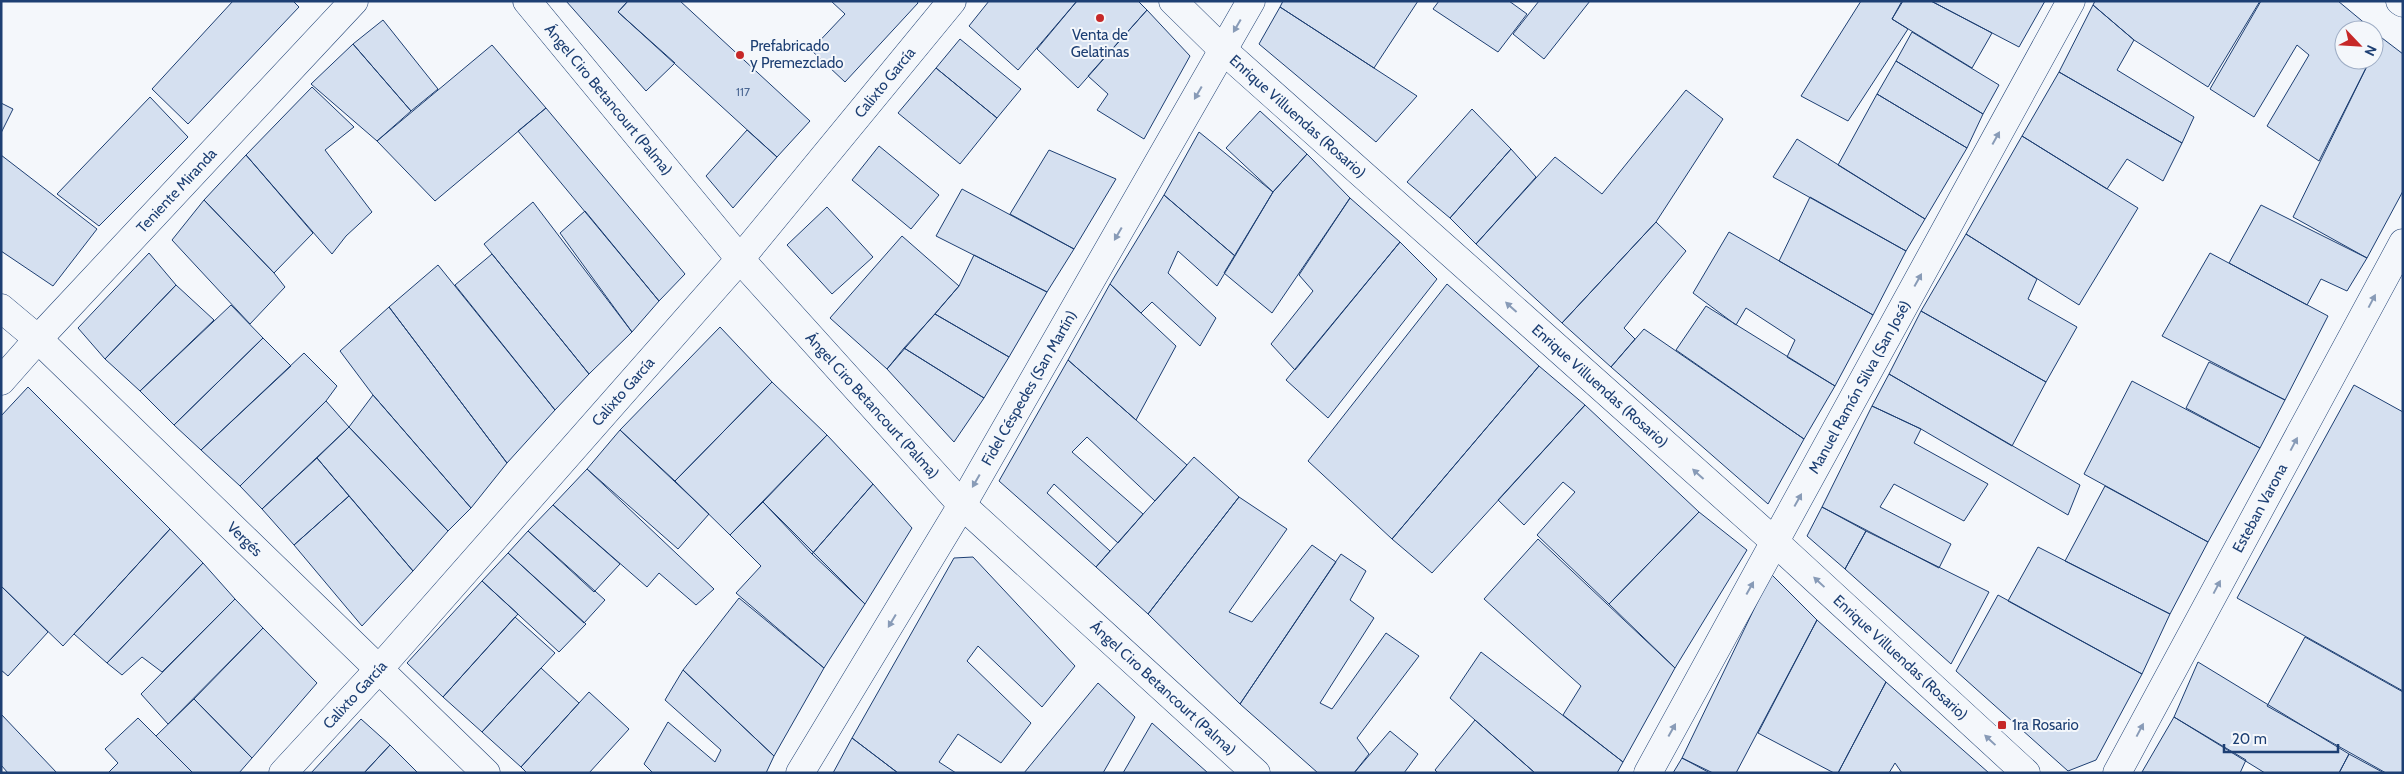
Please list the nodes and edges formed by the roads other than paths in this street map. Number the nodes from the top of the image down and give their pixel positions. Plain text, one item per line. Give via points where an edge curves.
1 (354, 1) edge
2 (527, 1) edge
3 (952, 1) edge
4 (1173, 1) edge
5 (1251, 1) edge
6 (2071, 1) edge
7 (1223, 50) junction
8 (2403, 243) edge
9 (740, 259) junction
10 (1, 308) edge
11 (38, 339) junction
12 (1, 381) edge
13 (962, 505) junction
14 (1775, 542) junction
15 (379, 669) junction
16 (283, 773) edge
17 (486, 773) edge
18 (800, 773) edge
19 (1256, 773) edge
20 (1648, 773) edge
21 (2026, 773) edge
22 (2117, 773) edge

1 - 11 street, Teniente Miranda
2 - 9 street, Ángel Ciro Betancourt (Palma)
3 - 9 street, Calixto García
4 - 7 street, Enrique Villuendas (Rosario)
5 -> 7 street, Fidel Céspedes (San Martín)
14 -> 6 street, Manuel Ramón Silva (San José)
7 -> 13 street, Fidel Céspedes (San Martín)
14 -> 7 street, Enrique Villuendas (Rosario)
22 -> 8 street, Esteban Varona
9 - 13 street, Ángel Ciro Betancourt (Palma)
9 - 15 street, Calixto García
10 - 11 street, Vergés
11 - 12 street, Teniente Miranda
11 - 15 street, Vergés
13 -> 18 street, Fidel Céspedes (San Martín)
13 - 19 street, Ángel Ciro Betancourt (Palma)
20 -> 14 street, Manuel Ramón Silva (San José)
21 -> 14 street, Enrique Villuendas (Rosario)
15 - 16 street, Calixto García
15 - 17 street, Vergés

